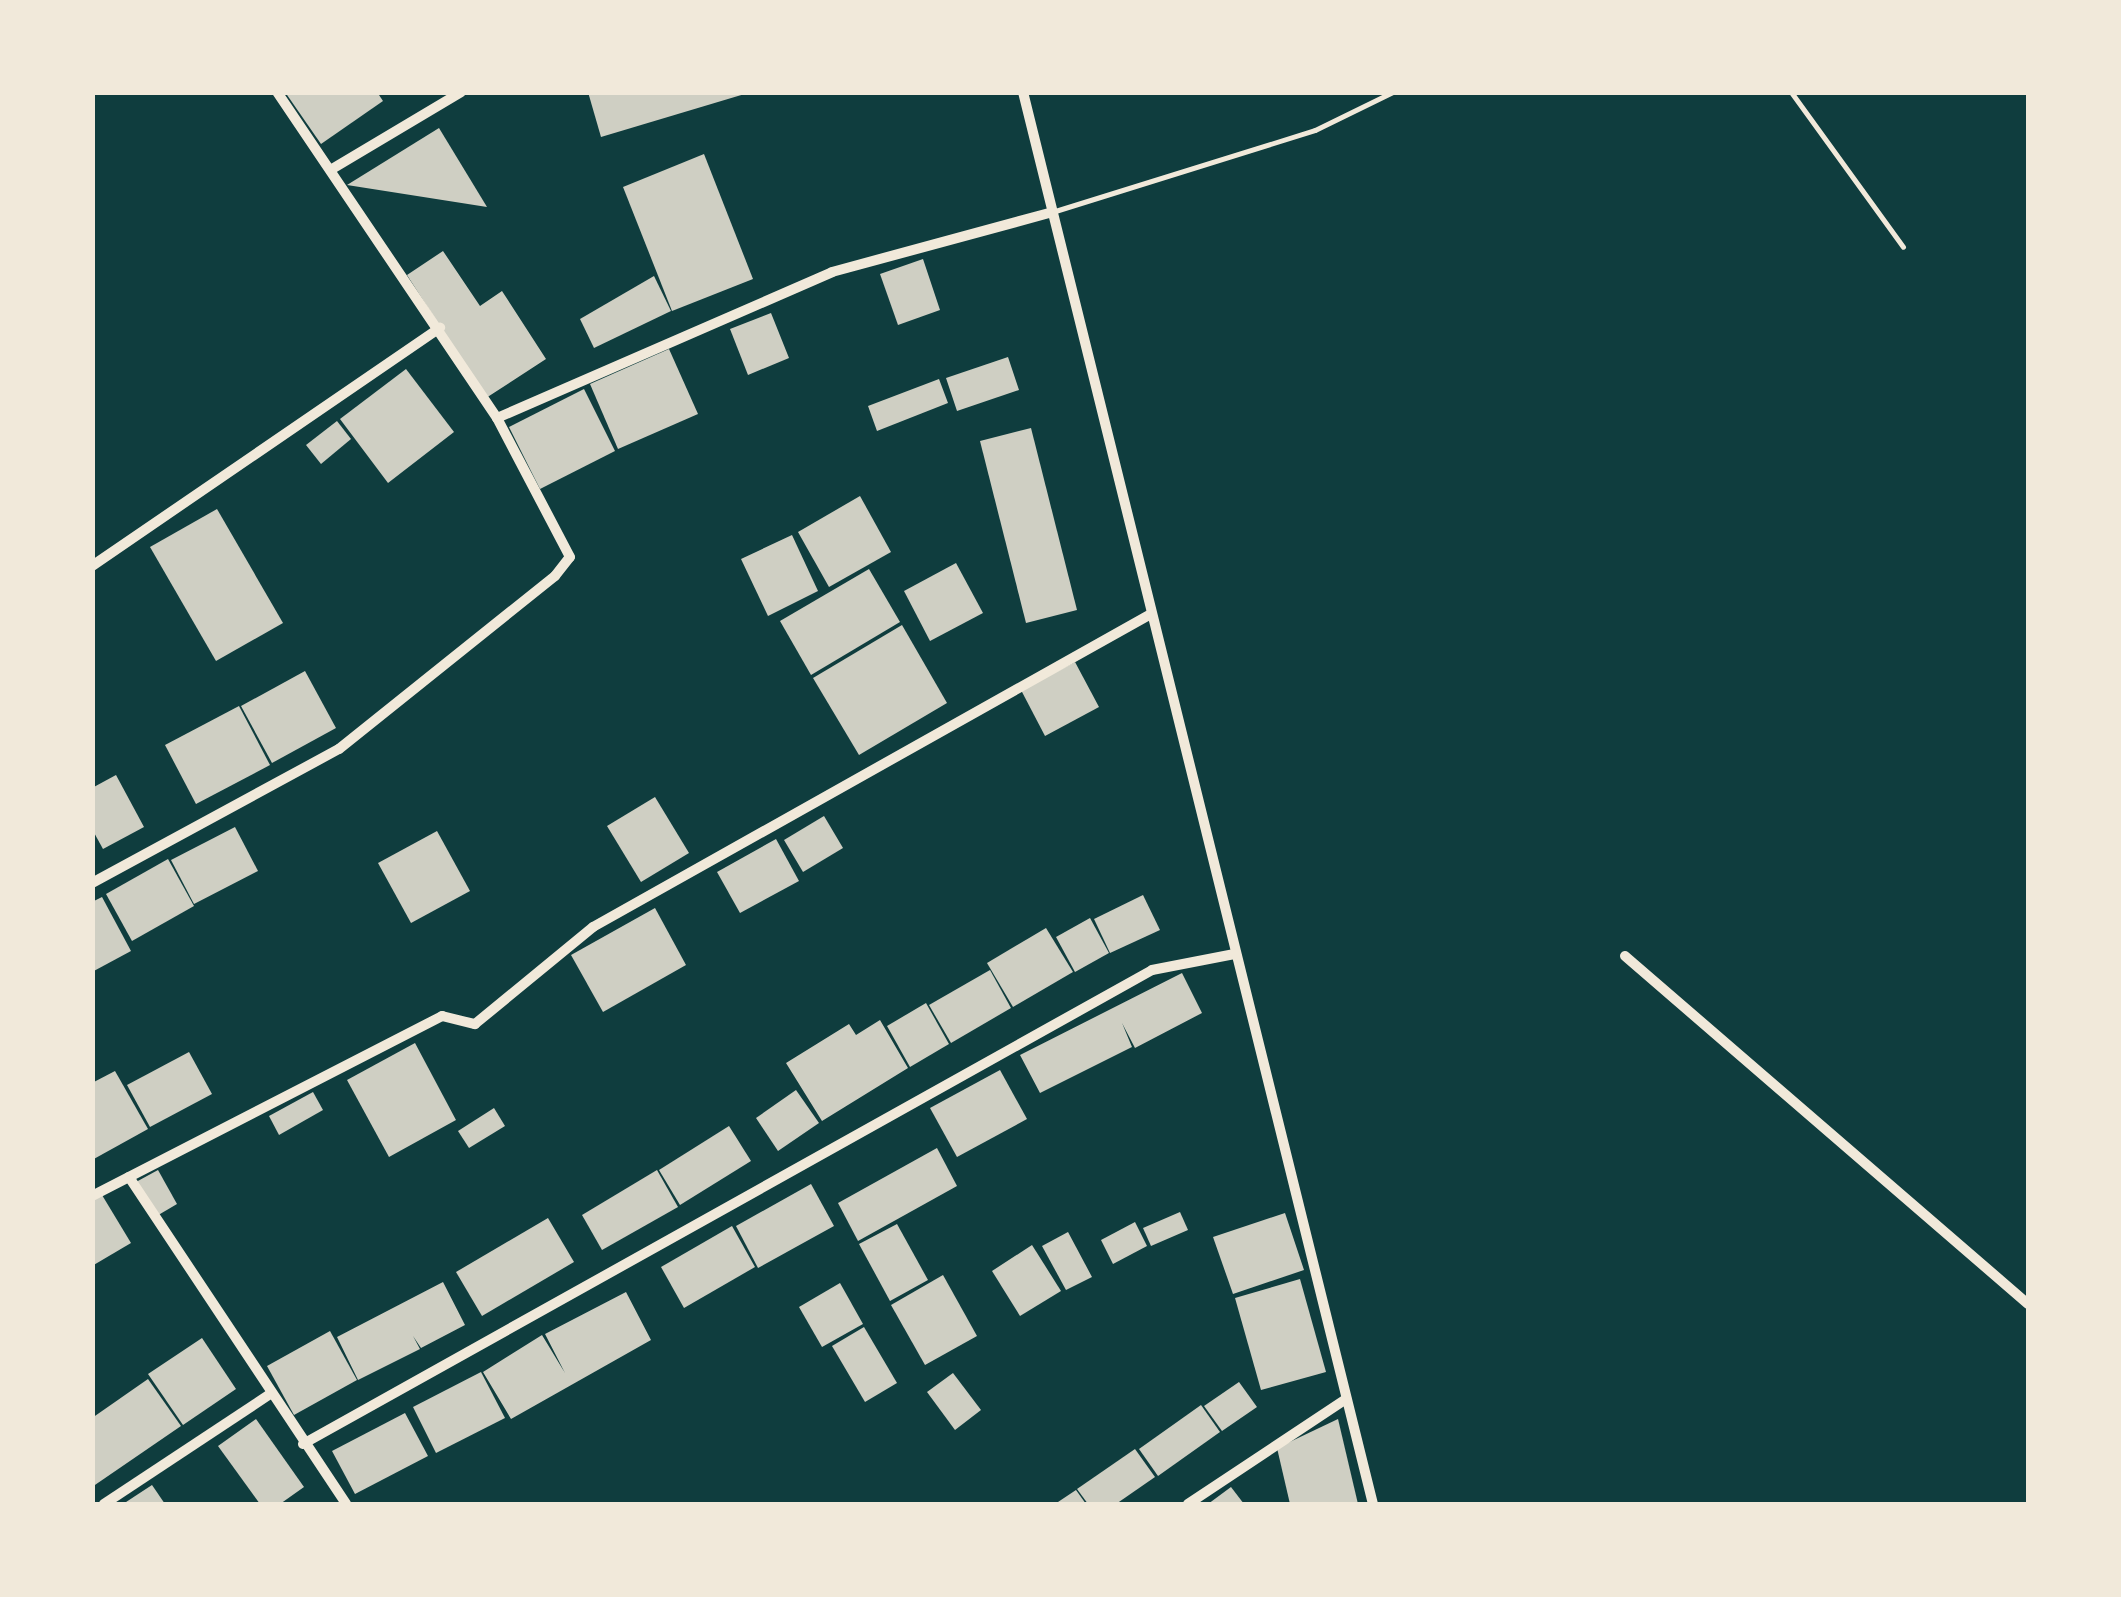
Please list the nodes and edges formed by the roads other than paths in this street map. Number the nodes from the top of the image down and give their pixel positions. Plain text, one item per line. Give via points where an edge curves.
1 (277, 92) edge
2 (461, 92) edge
3 (1023, 92) edge
4 (1394, 92) edge
5 (1791, 92) edge
6 (332, 169) junction
7 (1049, 213) junction
8 (1903, 247) dead end
9 (440, 328) junction
10 (497, 418) junction
11 (92, 566) edge
12 (1149, 616) junction
13 (92, 882) edge
14 (1234, 954) junction
15 (1626, 956) dead end
16 (128, 1178) junction
17 (92, 1196) edge
18 (2028, 1304) edge
19 (270, 1394) junction
20 (1346, 1398) junction
21 (303, 1444) junction
22 (104, 1504) edge
23 (346, 1504) edge
24 (1188, 1504) edge
25 (1373, 1504) edge

1 - 6 street
2 - 6 street
3 - 7 street
4 - 7 lane via 1314,130
5 - 8 lane
6 - 9 street
7 - 10 street via 832,272
7 - 12 street
9 - 10 street
9 - 11 street
10 - 13 street via 566,539 570,557 556,576 339,749
12 - 14 street
12 - 16 street via 593,928 476,1024 442,1016
14 - 20 street
14 - 21 street via 1152,970
15 - 18 street
16 - 17 street
16 - 19 street
19 - 21 street
19 - 22 street
20 - 24 street
20 - 25 street
21 - 23 street

